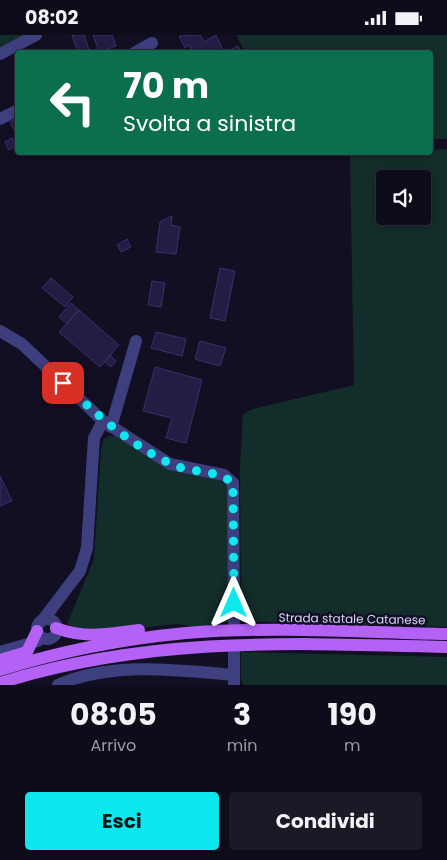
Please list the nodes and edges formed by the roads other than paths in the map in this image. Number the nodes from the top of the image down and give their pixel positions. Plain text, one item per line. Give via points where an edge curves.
1 (36, 35) edge
2 (152, 43) dead end
3 (139, 50) edge
4 (0, 54) edge
5 (15, 112) edge
6 (0, 119) edge
7 (0, 331) edge
8 (136, 341) dead end
9 (107, 424) junction
10 (80, 571) junction
11 (234, 622) dead end
12 (56, 626) junction
13 (187, 633) junction
14 (37, 634) junction
15 (447, 634) edge
16 (447, 647) edge
17 (234, 651) dead end
18 (0, 652) edge
19 (0, 660) edge
20 (50, 662) junction
21 (0, 670) edge
22 (234, 680) edge
23 (0, 683) edge
24 (58, 685) edge

1 - 4 street
2 - 3 street
5 - 6 street
7 - 9 street via 22,344
8 - 9 street
9 - 10 street via 94,438 87,548
9 - 11 street via 170,464 224,475 233,483
10 - 12 street
10 - 14 street
12 - 13 main road via 82,635 98,636 150,629
12 - 14 street via 53,637
13 - 15 main road, Strada statale Catanese via 339,631
13 - 20 main road, Strada statale Catanese via 86,647
14 - 18 street
14 - 19 main road via 28,652
16 - 20 main road, Strada statale Catanese via 224,645
17 - 22 street
20 - 21 main road
20 - 23 main road
22 - 24 street via 141,668 74,679

